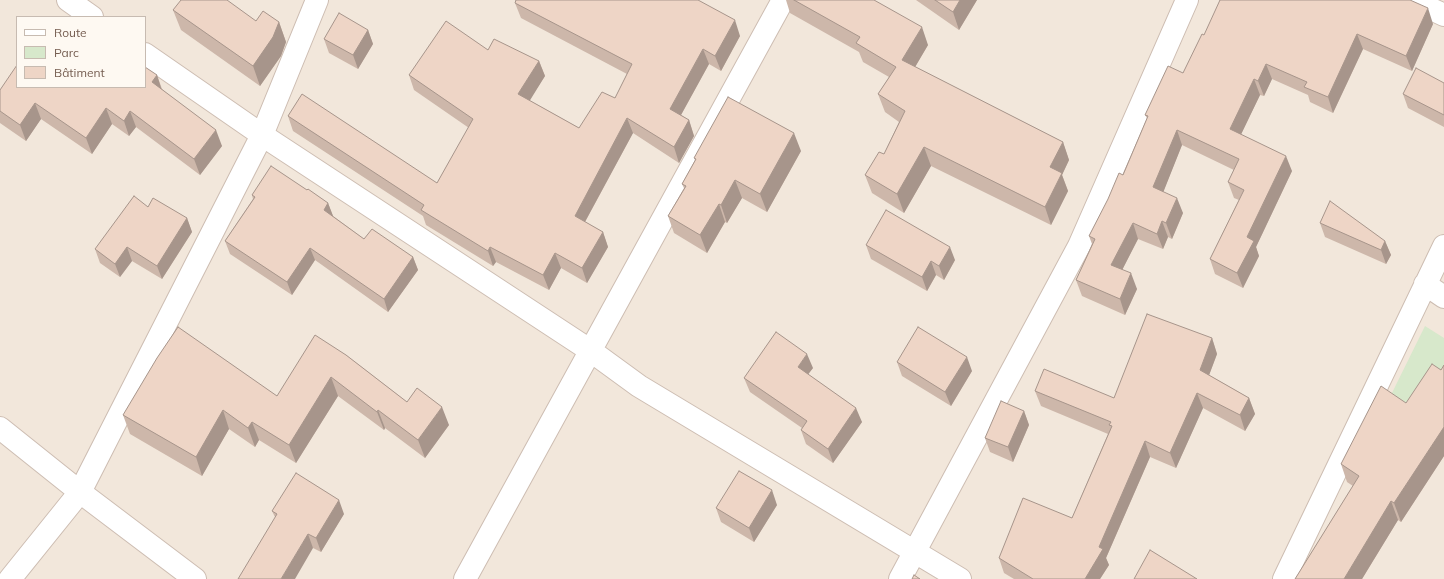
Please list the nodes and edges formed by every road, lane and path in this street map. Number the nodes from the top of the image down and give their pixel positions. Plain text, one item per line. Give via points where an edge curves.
1 (68, 0) edge
2 (317, 0) edge
3 (783, 0) edge
4 (1187, 0) edge
5 (1412, 0) edge
6 (1444, 15) edge
7 (91, 16) edge
8 (146, 55) edge
9 (262, 135) junction
10 (1444, 246) edge
11 (1425, 284) junction
12 (1444, 297) edge
13 (591, 351) junction
14 (0, 428) edge
15 (80, 492) junction
16 (915, 552) junction
17 (10, 579) edge
18 (196, 579) edge
19 (465, 579) edge
20 (900, 579) edge
21 (960, 579) edge
22 (1284, 579) edge

1 - 7 street
2 - 9 street
3 - 13 street
4 - 16 street via 1079,246
5 - 6 street
8 - 9 street
9 - 13 street
9 - 15 street
10 - 11 street
11 - 12 street
11 - 22 street
13 - 16 street via 639,386
13 - 19 street
14 - 15 street
15 - 17 street
15 - 18 street
16 - 20 street
16 - 21 street

